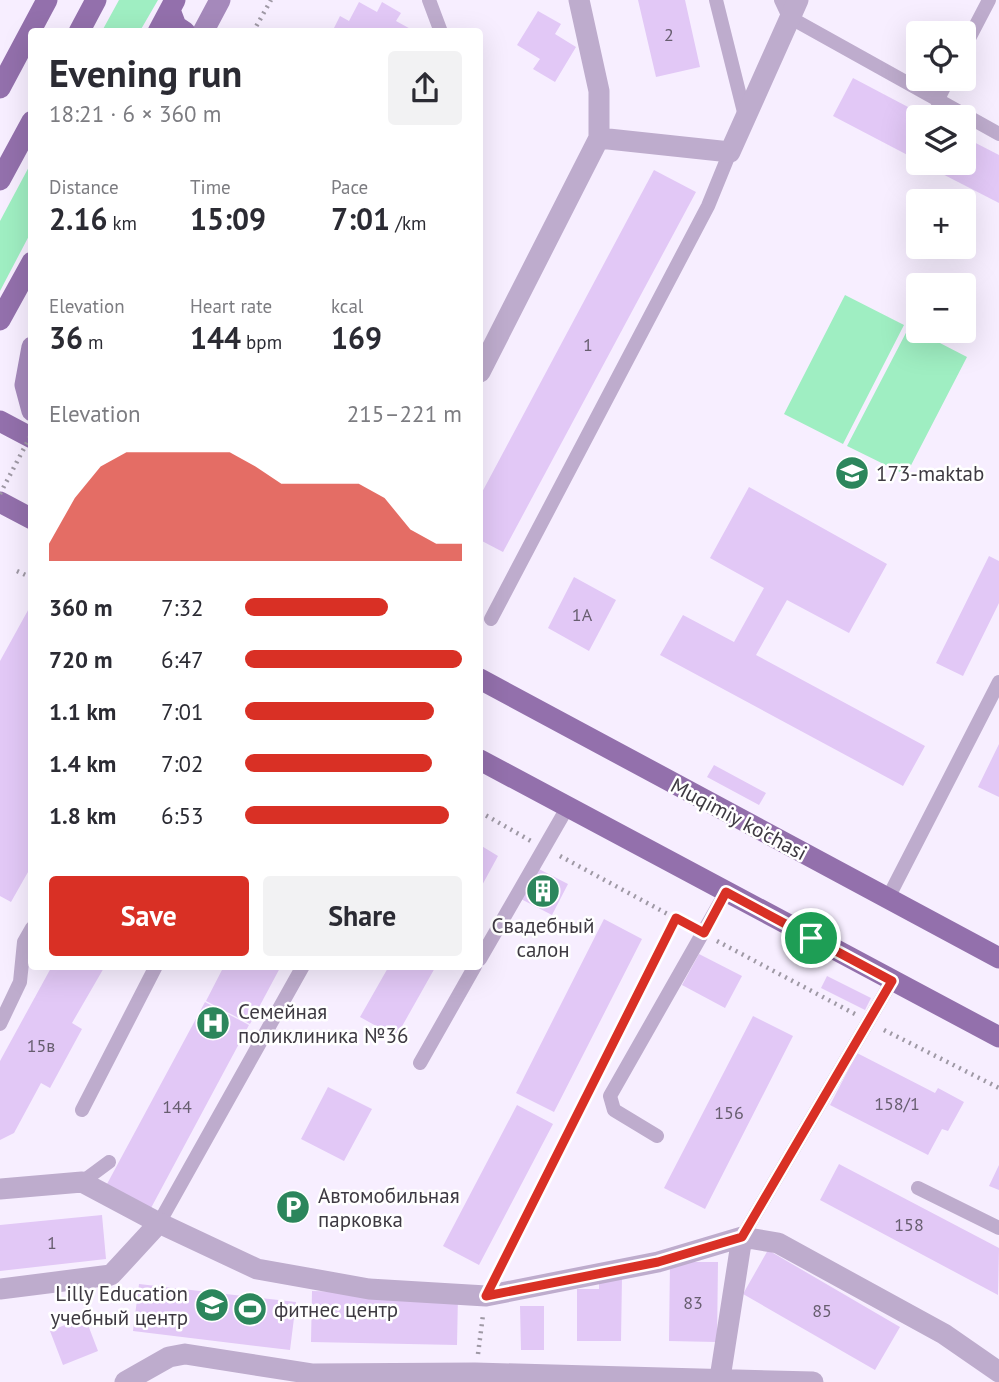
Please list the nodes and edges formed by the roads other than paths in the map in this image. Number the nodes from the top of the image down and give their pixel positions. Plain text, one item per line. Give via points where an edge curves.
1 (47, 0) edge
2 (96, 0) edge
3 (220, 0) edge
4 (429, 0) edge
5 (579, 0) edge
6 (716, 0) edge
7 (989, 0) edge
8 (172, 5) edge
9 (789, 6) edge
10 (976, 25) edge
11 (32, 28) edge
12 (81, 28) edge
13 (160, 28) edge
14 (184, 28) edge
15 (199, 28) edge
16 (440, 28) edge
17 (28, 36) edge
18 (0, 88) edge
19 (942, 91) edge
20 (937, 101) junction
21 (745, 116) junction
22 (28, 128) edge
23 (999, 134) edge
24 (599, 138) junction
25 (730, 152) junction
26 (0, 180) edge
27 (28, 269) edge
28 (0, 320) edge
29 (483, 366) edge
30 (28, 368) edge
31 (28, 396) edge
32 (0, 421) edge
33 (28, 434) edge
34 (0, 502) edge
35 (0, 509) edge
36 (28, 517) edge
37 (28, 518) edge
38 (491, 619) dead end
39 (483, 681) edge
40 (999, 682) edge
41 (483, 763) edge
42 (567, 807) junction
43 (726, 892) junction
44 (888, 898) junction
45 (28, 935) edge
46 (483, 954) edge
47 (999, 958) edge
48 (154, 970) edge
49 (301, 970) edge
50 (473, 970) edge
51 (892, 981) junction
52 (0, 1024) edge
53 (999, 1037) edge
54 (420, 1063) dead end
55 (82, 1110) dead end
56 (657, 1136) dead end
57 (109, 1162) dead end
58 (82, 1182) junction
59 (918, 1188) dead end
60 (0, 1189) edge
61 (159, 1223) junction
62 (999, 1228) edge
63 (742, 1237) junction
64 (0, 1289) edge
65 (999, 1372) edge
66 (420, 1378) edge
67 (720, 1378) junction
68 (125, 1382) edge
69 (813, 1382) edge

1 - 11 main road
2 - 12 main road
3 - 15 street
4 - 16 lane
5 - 24 street via 599,91
6 - 21 lane
7 - 10 lane
8 - 13 main road
8 - 14 main road via 176,26
9 - 20 lane
9 - 21 street
17 - 18 main road
19 - 20 lane
20 - 23 lane
21 - 25 street
22 - 26 main road, bridge
24 - 25 street
24 - 29 street
25 - 38 lane via 708,206
27 - 28 main road
30 - 31 street
32 - 33 main road
34 - 36 main road
35 - 37 street
39 - 44 main road, Muqimiy ko'chasi
40 - 44 lane
41 - 42 main road
42 - 43 main road
42 - 46 lane
43 - 51 main road
43 - 56 lane via 610,1096 614,1110
44 - 47 main road, Muqimiy ko'chasi
45 - 52 lane via 20,982
48 - 55 lane
49 - 61 lane
50 - 54 lane
51 - 53 main road
51 - 63 lane
57 - 58 lane
58 - 60 street
58 - 61 street
59 - 62 lane
61 - 63 street via 257,1269 369,1289 486,1296 658,1262
61 - 64 street via 111,1275
63 - 65 street via 778,1243 944,1334
63 - 67 street
66 - 67 street via 475,1373
66 - 68 street via 313,1374 185,1354 169,1357
67 - 69 street

